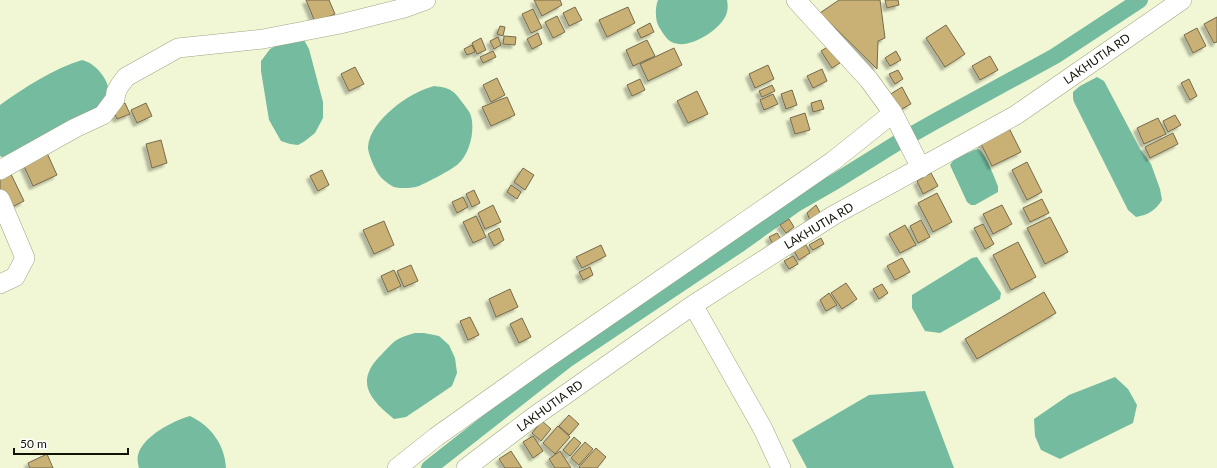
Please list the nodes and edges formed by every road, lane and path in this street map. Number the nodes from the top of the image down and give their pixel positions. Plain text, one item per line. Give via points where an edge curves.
1 (426, 0) edge
2 (796, 0) edge
3 (1182, 0) edge
4 (897, 120) junction
5 (921, 168) junction
6 (0, 170) edge
7 (0, 199) edge
8 (0, 284) edge
9 (693, 305) junction
10 (397, 468) edge
11 (466, 468) edge
12 (781, 468) edge

1 - 6 street via 340,24 263,39 178,48 126,77 103,115 74,128
2 - 4 street via 869,80
3 - 5 street, LAKHUTIA RD via 1016,115
4 - 5 street
4 - 10 street via 833,161 540,363
5 - 9 street, LAKHUTIA RD via 834,215
7 - 8 street via 24,258 16,277
9 - 11 street, LAKHUTIA RD via 532,418
9 - 12 street via 763,429

